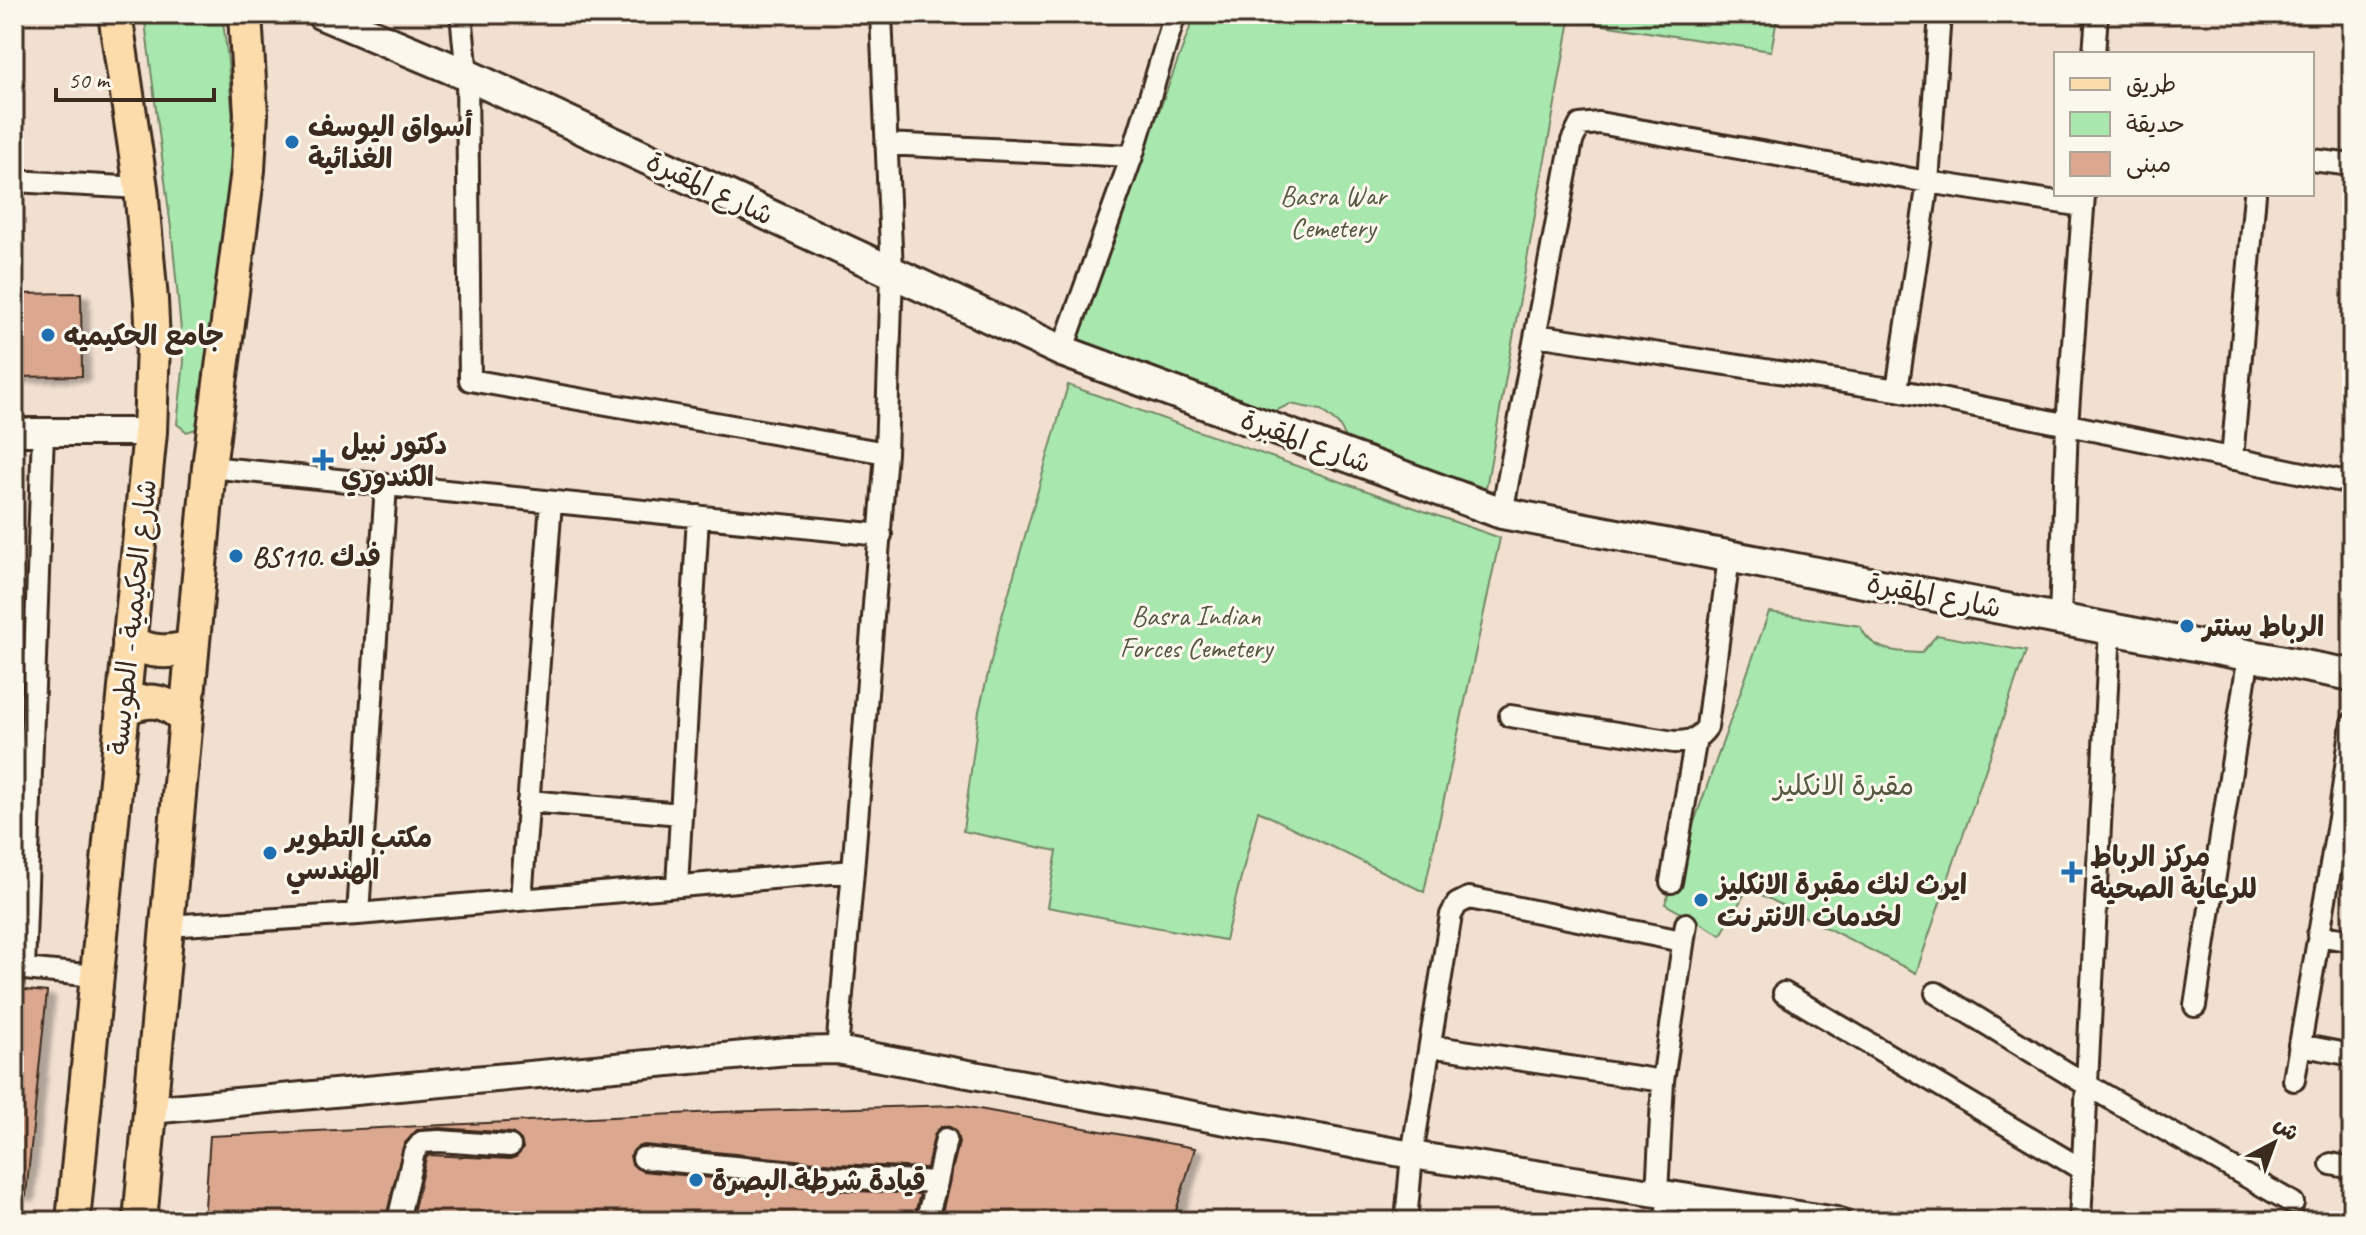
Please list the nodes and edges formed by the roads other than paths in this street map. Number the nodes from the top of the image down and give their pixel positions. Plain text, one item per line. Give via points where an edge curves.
1 (115, 14) edge
2 (245, 14) edge
3 (322, 14) edge
4 (461, 14) edge
5 (881, 14) edge
6 (1175, 14) edge
7 (1940, 14) edge
8 (2097, 14) edge
9 (2094, 52) edge
10 (467, 75) junction
11 (886, 144) junction
12 (1132, 156) junction
13 (2314, 160) edge
14 (2352, 165) edge
15 (14, 181) edge
16 (1928, 182) junction
17 (141, 188) junction
18 (2255, 196) edge
19 (2084, 200) edge
20 (892, 272) junction
21 (1536, 335) junction
22 (1062, 351) junction
23 (1897, 390) junction
24 (2067, 425) junction
25 (14, 432) edge
26 (43, 432) junction
27 (150, 432) junction
28 (886, 453) junction
29 (2232, 459) junction
30 (209, 467) junction
31 (2352, 483) edge
32 (386, 485) junction
33 (551, 502) junction
34 (1502, 513) junction
35 (698, 516) junction
36 (881, 535) junction
37 (1729, 557) junction
38 (2060, 618) junction
39 (2110, 628) junction
40 (129, 642) junction
41 (192, 646) junction
42 (2249, 654) junction
43 (2352, 675) edge
44 (122, 711) junction
45 (1510, 716) dead end
46 (186, 720) junction
47 (2352, 723) edge
48 (1696, 738) junction
49 (528, 801) junction
50 (681, 814) junction
51 (2346, 819) edge
52 (853, 871) junction
53 (1671, 882) dead end
54 (677, 886) junction
55 (521, 900) junction
56 (358, 914) junction
57 (167, 926) junction
58 (2318, 935) junction
59 (2352, 941) edge
60 (19, 968) edge
61 (96, 976) junction
62 (1784, 993) dead end
63 (1936, 993) dead end
64 (2195, 1006) dead end
65 (2299, 1045) junction
66 (1430, 1046) junction
67 (837, 1050) junction
68 (2352, 1055) edge
69 (2294, 1080) dead end
70 (1663, 1081) junction
71 (2087, 1085) junction
72 (150, 1110) junction
73 (946, 1139) dead end
74 (510, 1146) dead end
75 (1412, 1155) junction
76 (643, 1158) dead end
77 (2331, 1164) dead end
78 (2352, 1168) edge
79 (2083, 1170) junction
80 (937, 1182) junction
81 (1664, 1194) junction
82 (2293, 1203) dead end
83 (73, 1221) edge
84 (140, 1221) edge
85 (398, 1221) edge
86 (926, 1221) edge
87 (1406, 1221) edge
88 (1664, 1221) edge
89 (1837, 1221) edge
90 (2080, 1221) edge

1 - 17 main road, شارع الحكيمية - الطويسة
2 - 30 main road via 251,114 248,170
3 - 10 main road, شارع المقبرة
4 - 10 street
5 - 11 street
6 - 12 street
7 - 16 street
8 - 9 street
10 - 20 main road, شارع المقبرة
10 - 28 street via 470,380
11 - 12 street
11 - 20 street
12 - 22 street
13 - 14 street
15 - 17 street
16 - 19 street
16 - 21 street via 1599,123 1580,125 1572,141
16 - 23 street
17 - 27 main road, شارع الحكيمية - الطويسة via 153,343
18 - 29 street
19 - 24 street
20 - 22 main road, شارع المقبرة
20 - 28 street
21 - 23 street
21 - 34 street
22 - 34 main road, شارع المقبرة
23 - 24 street
24 - 29 street
24 - 38 street
25 - 26 street
26 - 27 street
26 - 60 street
27 - 40 main road, شارع الحكيمية - الطويسة
28 - 36 street
29 - 31 street
30 - 32 street
30 - 41 main road
32 - 33 street
32 - 56 street
33 - 35 street
33 - 49 street
34 - 37 main road, شارع المقبرة
35 - 36 street
35 - 50 street
36 - 52 street
37 - 38 main road, شارع المقبرة
37 - 48 street via 1707,727
38 - 39 main road, شارع المقبرة
39 - 42 main road, شارع المقبرة
39 - 71 street
40 - 41 main road via 160,652
40 - 44 main road, شارع الحكيمية - الطويسة
41 - 46 main road
42 - 43 main road, شارع المقبرة
42 - 64 street
44 - 46 main road via 156,701
44 - 61 main road, شارع الحكيمية - الطويسة
45 - 48 street via 1674,742
46 - 57 main road
47 - 51 street
48 - 53 street
49 - 50 street
49 - 55 street
50 - 54 street
51 - 58 street
52 - 54 street
52 - 67 street
54 - 55 street
55 - 56 street
56 - 57 street
57 - 72 main road
58 - 59 street
58 - 65 street
60 - 61 street
61 - 83 main road, شارع الحكيمية - الطويسة
62 - 79 street
63 - 71 street
65 - 68 street
65 - 69 street
66 - 70 street
66 - 70 street via 1451,915 1469,898 1684,932
66 - 75 street
67 - 72 street
67 - 75 street
70 - 81 street
71 - 79 street
71 - 82 street
72 - 84 main road
73 - 80 street
74 - 85 street via 422,1142 414,1152
75 - 81 street
75 - 87 street
76 - 80 street
77 - 78 street
79 - 90 street
80 - 86 street
81 - 88 street
81 - 89 street

